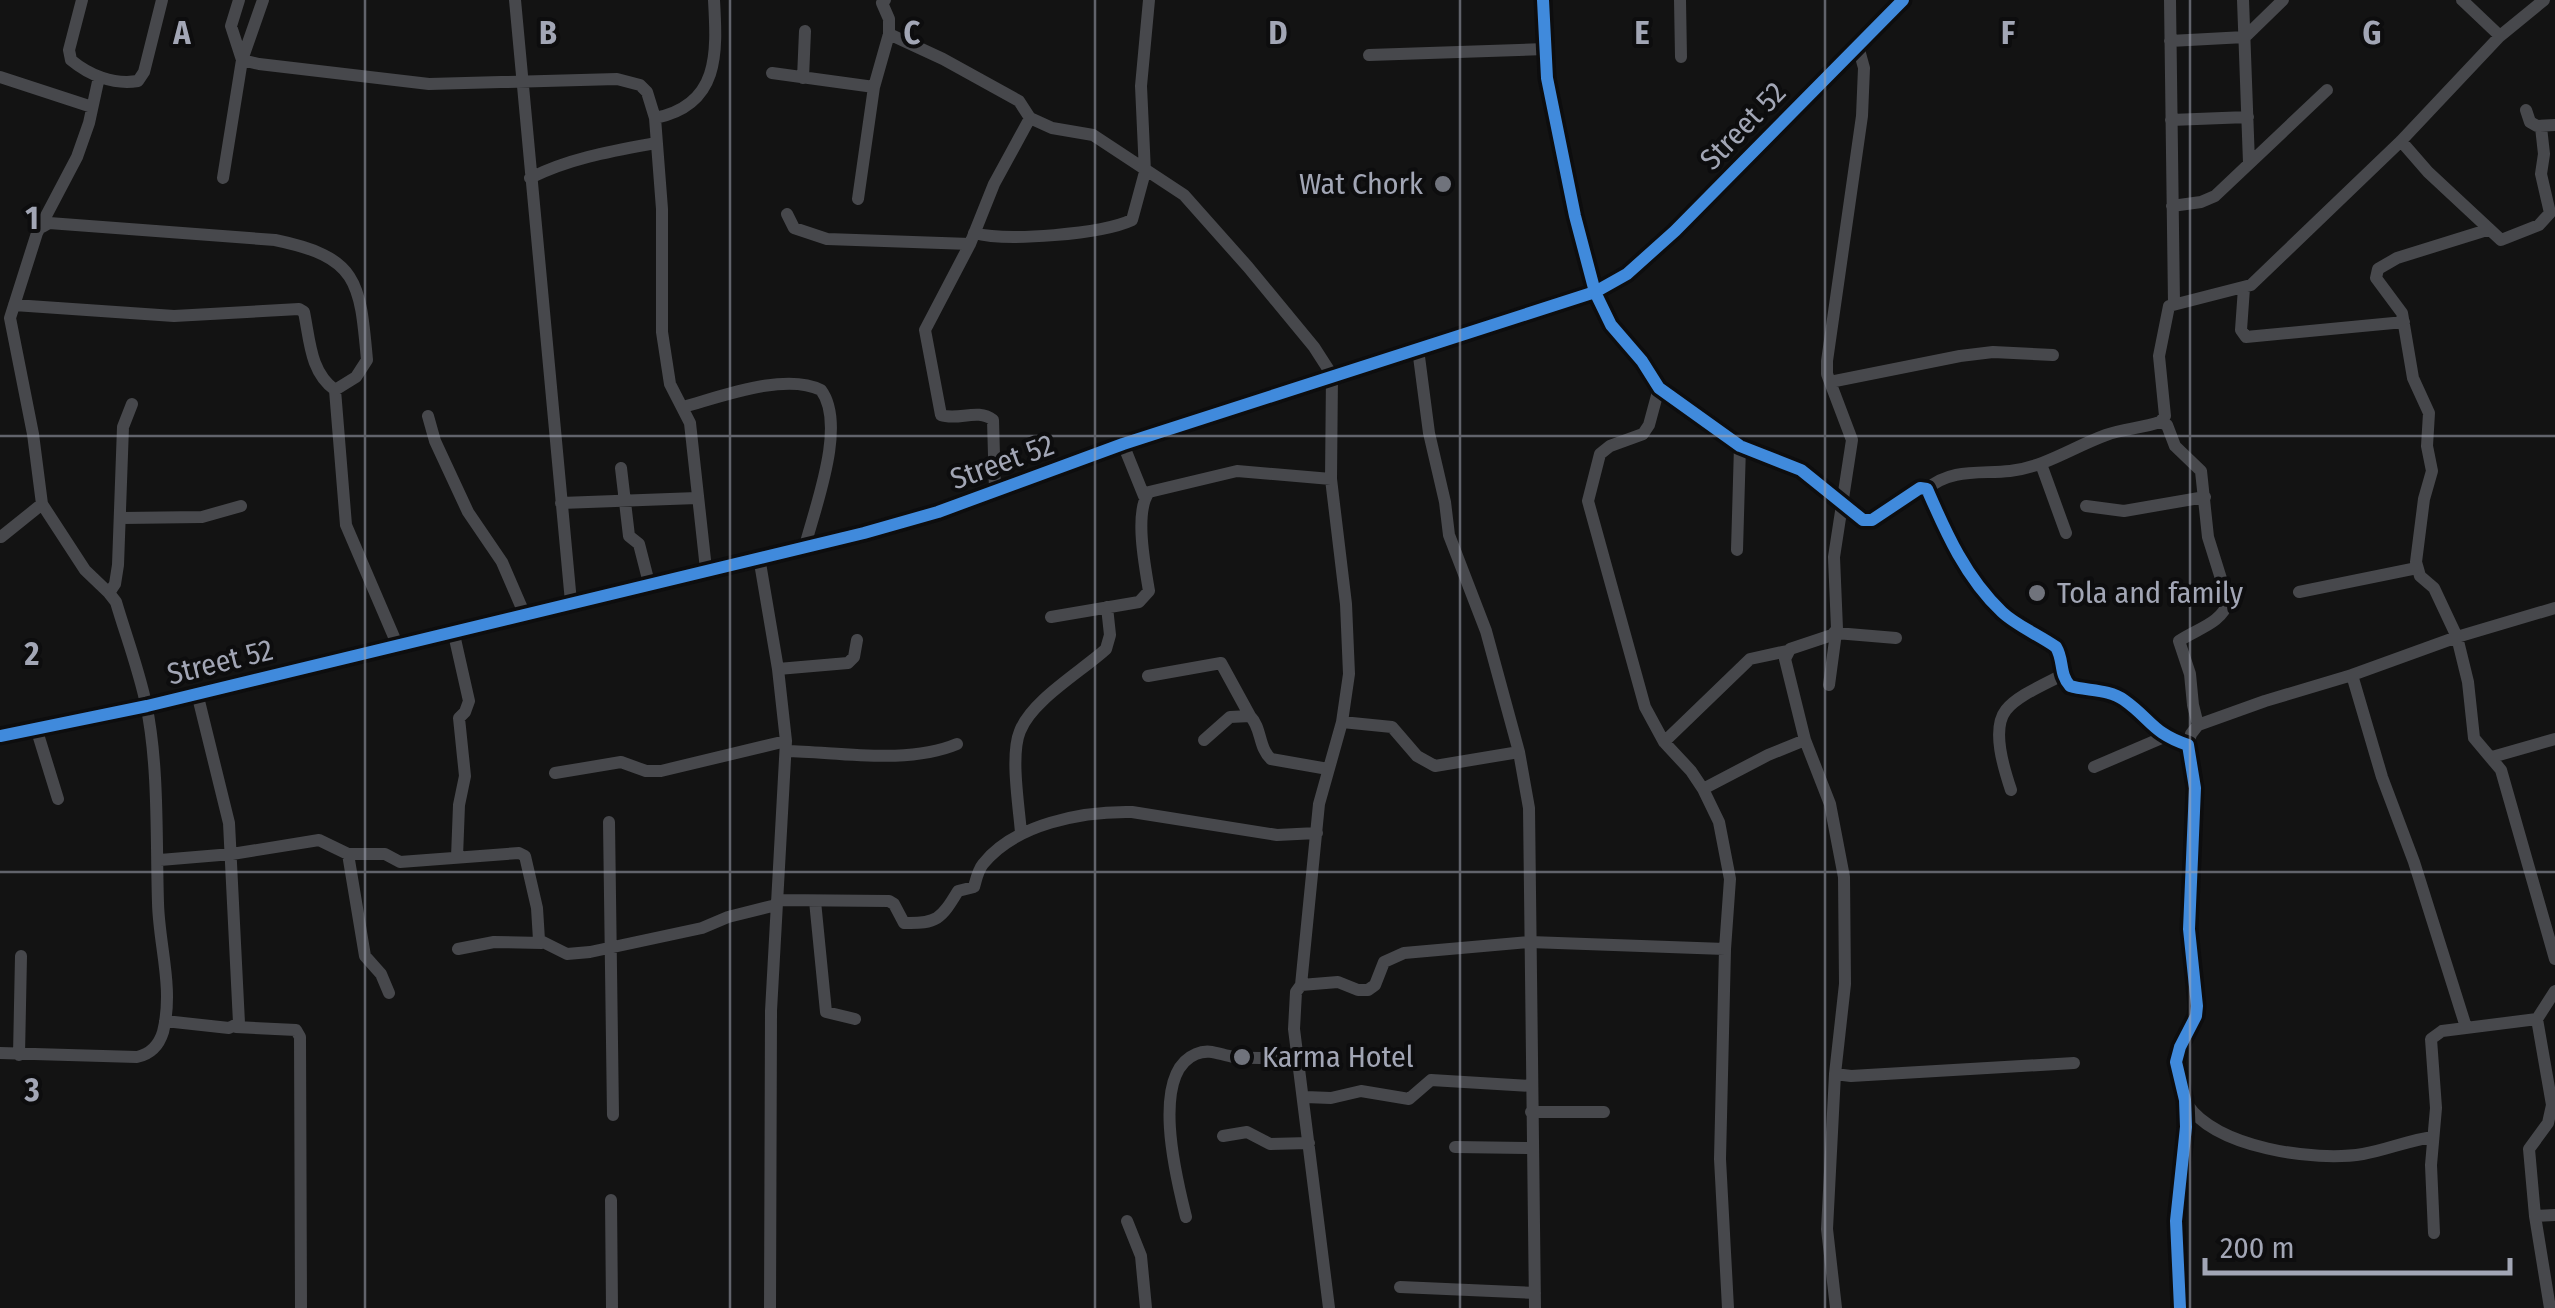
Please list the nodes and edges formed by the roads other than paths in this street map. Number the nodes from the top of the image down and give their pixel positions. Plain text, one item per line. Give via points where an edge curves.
1 (82, 0) edge
2 (162, 0) edge
3 (239, 0) edge
4 (263, 0) edge
5 (515, 0) edge
6 (714, 0) edge
7 (1148, 0) edge
8 (1543, 0) edge
9 (1680, 0) edge
10 (1902, 0) edge
11 (2170, 0) edge
12 (2244, 0) edge
13 (2283, 0) edge
14 (2462, 0) edge
15 (2544, 0) edge
16 (882, 1) edge
17 (2526, 6) edge
18 (806, 31) dead end
19 (889, 34) junction
20 (2500, 36) junction
21 (2245, 37) junction
22 (2170, 42) junction
23 (1858, 46) junction
24 (1545, 49) junction
25 (1369, 54) dead end
26 (1681, 57) dead end
27 (242, 60) junction
28 (772, 74) dead end
29 (0, 77) edge
30 (99, 77) junction
31 (803, 78) junction
32 (520, 80) junction
33 (874, 87) junction
34 (2327, 90) dead end
35 (92, 107) junction
36 (2526, 110) dead end
37 (2248, 117) junction
38 (656, 118) junction
39 (1030, 118) junction
40 (2171, 120) junction
41 (2548, 126) edge
42 (2401, 142) junction
43 (656, 143) junction
44 (2249, 163) junction
45 (1145, 172) junction
46 (223, 178) dead end
47 (530, 178) junction
48 (858, 199) dead end
49 (2172, 206) junction
50 (2553, 209) edge
51 (787, 214) dead end
52 (42, 227) junction
53 (2488, 230) junction
54 (972, 238) junction
55 (2244, 288) junction
56 (1595, 292) junction
57 (2174, 304) junction
58 (14, 305) junction
59 (2404, 322) junction
60 (1418, 349) junction
61 (2053, 355) dead end
62 (1332, 376) junction
63 (1830, 382) junction
64 (1659, 388) junction
65 (335, 390) junction
66 (132, 404) dead end
67 (683, 407) junction
68 (428, 416) dead end
69 (2160, 422) junction
70 (1123, 444) junction
71 (1740, 446) junction
72 (2041, 464) junction
73 (620, 468) dead end
74 (1331, 479) junction
75 (1927, 489) junction
76 (995, 491) junction
77 (1144, 496) junction
78 (696, 498) junction
79 (2205, 498) junction
80 (623, 499) junction
81 (562, 503) junction
82 (42, 504) junction
83 (241, 506) dead end
84 (1842, 506) junction
85 (2086, 506) dead end
86 (122, 518) junction
87 (2066, 533) dead end
88 (1, 538) edge
89 (805, 546) junction
90 (1737, 550) dead end
91 (759, 557) junction
92 (2417, 568) junction
93 (706, 569) junction
94 (649, 583) junction
95 (2298, 592) dead end
96 (109, 593) junction
97 (571, 602) junction
98 (1107, 607) junction
99 (2555, 608) edge
100 (524, 613) junction
101 (1052, 617) dead end
102 (453, 630) junction
103 (1836, 632) junction
104 (2457, 637) junction
105 (1896, 638) dead end
106 (857, 640) dead end
107 (397, 644) junction
108 (1788, 651) junction
109 (778, 670) junction
110 (2062, 675) junction
111 (2352, 675) junction
112 (1148, 676) dead end
113 (1829, 686) dead end
114 (197, 693) junction
115 (147, 706) junction
116 (1250, 716) junction
117 (1342, 722) junction
118 (2198, 725) junction
119 (37, 730) junction
120 (0, 736) edge
121 (2164, 737) junction
122 (2555, 739) edge
123 (1204, 740) dead end
124 (1806, 740) junction
125 (1664, 742) junction
126 (957, 744) dead end
127 (786, 746) junction
128 (2188, 746) junction
129 (1520, 752) junction
130 (2492, 757) junction
131 (2094, 767) dead end
132 (1328, 769) junction
133 (555, 773) dead end
134 (1703, 789) junction
135 (2011, 790) dead end
136 (58, 799) dead end
137 (608, 822) dead end
138 (1318, 833) junction
139 (1021, 834) junction
140 (232, 854) junction
141 (348, 854) junction
142 (457, 858) junction
143 (160, 860) junction
144 (815, 901) junction
145 (776, 902) junction
146 (2551, 928) edge
147 (1530, 942) junction
148 (542, 943) junction
149 (611, 946) junction
150 (458, 949) dead end
151 (1724, 949) junction
152 (21, 956) dead end
153 (2555, 958) edge
154 (1300, 985) junction
155 (2555, 991) edge
156 (389, 993) dead end
157 (856, 1020) dead end
158 (2537, 1020) junction
159 (165, 1021) junction
160 (236, 1027) junction
161 (2466, 1027) junction
162 (0, 1054) edge
163 (19, 1055) junction
164 (1298, 1058) junction
165 (2074, 1062) dead end
166 (1835, 1074) junction
167 (1531, 1086) junction
168 (1304, 1097) junction
169 (2185, 1100) junction
170 (1531, 1112) junction
171 (1604, 1112) dead end
172 (613, 1114) dead end
173 (2552, 1117) edge
174 (1224, 1136) dead end
175 (2433, 1137) junction
176 (1308, 1143) junction
177 (1455, 1148) dead end
178 (1531, 1148) junction
179 (610, 1200) dead end
180 (2535, 1216) junction
181 (2555, 1216) edge
182 (1186, 1217) dead end
183 (1127, 1220) dead end
184 (2434, 1234) dead end
185 (1400, 1287) dead end
186 (1535, 1301) edge
187 (301, 1308) edge
188 (612, 1308) edge
189 (770, 1308) edge
190 (1146, 1308) edge
191 (1329, 1308) edge
192 (1728, 1308) edge
193 (1836, 1308) edge
194 (2180, 1308) edge
195 (2550, 1308) edge

1 - 30 street via 68,56
2 - 30 street via 142,78
3 - 27 street via 232,26
4 - 27 street
5 - 32 street
6 - 38 street via 712,74 684,108
7 - 45 street via 1141,86
8 - 24 street
9 - 26 street
10 - 23 street, Street 52
11 - 22 street
12 - 21 street
13 - 21 street
14 - 20 street
15 - 17 street
16 - 19 street
17 - 20 street
18 - 31 street
19 - 33 street
19 - 39 street via 1019,102
20 - 42 street
21 - 22 street
21 - 37 street
22 - 40 street
23 - 56 street, Street 52 via 1661,245
23 - 63 street via 1862,116 1830,337
24 - 25 street
24 - 56 street via 1574,216
27 - 32 street via 429,84
27 - 46 street
28 - 31 street
29 - 35 street
30 - 35 street
31 - 33 street
32 - 38 street via 628,80 647,92
32 - 47 street
33 - 48 street
34 - 44 street
35 - 52 street via 68,180
36 - 41 street via 2530,122
37 - 40 street
37 - 44 street
38 - 43 street
39 - 45 street via 1093,135
39 - 54 street
40 - 49 street
41 - 50 street via 2541,174
42 - 53 street
42 - 55 street
43 - 47 street via 557,164
43 - 67 street via 662,332 670,384
44 - 49 street via 2208,200
45 - 54 street via 1128,222 1031,238
45 - 62 street via 1196,208
47 - 81 street
49 - 57 street
50 - 53 street via 2543,222 2503,240
51 - 54 street via 794,228 827,238
52 - 58 street
52 - 65 street via 275,240 332,258 353,277 368,360
53 - 59 street via 2378,269 2376,282
54 - 76 street via 927,324 926,339 941,416 982,414 994,420
55 - 57 street
55 - 59 street via 2246,337
56 - 60 street, Street 52
56 - 64 street
57 - 69 street via 2166,311 2160,349
58 - 65 street via 174,316 299,309 317,374
58 - 82 street via 11,330
59 - 92 street via 2413,378 2430,413 2432,472
60 - 62 street, Street 52
60 - 129 street via 1449,535 1486,631
61 - 63 street via 1977,354
62 - 70 street, Street 52
62 - 74 street
63 - 84 street via 1852,440
64 - 71 street
64 - 125 street via 1643,434 1600,454 1588,495 1629,657
65 - 107 street via 346,525
66 - 86 street via 123,428
67 - 78 street
67 - 89 street via 766,386 822,390 831,446
68 - 100 street via 468,512 502,562
69 - 72 street via 2109,434
69 - 79 street via 2200,470
70 - 76 street, Street 52
70 - 77 street
71 - 84 street via 1801,470
71 - 90 street
72 - 75 street via 1956,474
72 - 87 street
73 - 80 street
74 - 77 street via 1237,471
74 - 117 street via 1346,604 1349,674
75 - 84 street via 1868,522
75 - 110 street via 1977,584 2004,614 2056,647
76 - 89 street, Street 52
77 - 98 street via 1149,590 1143,600
78 - 80 street
78 - 93 street
79 - 85 street via 2124,511
79 - 118 street via 2228,609 2178,641
80 - 81 street
80 - 94 street via 629,536 640,544
81 - 97 street
82 - 88 street
82 - 96 street via 85,570
83 - 86 street via 202,517
84 - 103 street via 1834,557
86 - 96 street
89 - 91 street, Street 52
91 - 93 street, Street 52
91 - 109 street
92 - 95 street
92 - 104 street
93 - 94 street, Street 52
94 - 97 street, Street 52
96 - 115 street
97 - 100 street, Street 52
98 - 101 street
98 - 139 street via 1106,649 1019,732
99 - 104 street
100 - 102 street, Street 52
102 - 107 street, Street 52
102 - 142 street via 469,700 459,718 465,776
103 - 105 street
103 - 108 street
103 - 113 street
104 - 111 street
104 - 130 street via 2474,738
106 - 109 street via 848,662
107 - 114 street, Street 52
108 - 124 street via 1785,662
108 - 125 street via 1750,659
109 - 127 street
110 - 121 street via 2070,686 2123,699
110 - 135 street via 2006,710 2001,742
111 - 118 street
111 - 161 street
112 - 116 street via 1221,663
114 - 115 street, Street 52
114 - 140 street
115 - 119 street, Street 52
115 - 143 street
116 - 123 street via 1230,717
116 - 132 street via 1271,759
117 - 129 street via 1392,727 1435,766
117 - 132 street
118 - 128 street
119 - 120 street, Street 52
119 - 136 street
121 - 128 street
121 - 131 street
122 - 130 street
124 - 134 street
124 - 166 street via 1830,804 1844,877
125 - 134 street
126 - 127 street via 870,756
127 - 133 street via 661,771 617,762
127 - 145 street
128 - 169 street via 2194,788 2188,929 2196,1016 2176,1062
129 - 147 street via 1529,808
130 - 146 street
132 - 138 street
134 - 151 street via 1726,849
137 - 149 street
138 - 139 street via 1277,835 1121,812
138 - 154 street
139 - 144 street via 982,864 974,887 958,892 931,922 904,923 889,901
140 - 141 street via 319,840
140 - 143 street
140 - 160 street
141 - 142 street via 385,854 400,862
141 - 156 street via 364,956
142 - 148 street via 524,856
143 - 159 street
144 - 145 street
144 - 157 street via 826,1012
145 - 149 street via 702,928
145 - 189 street
146 - 153 street
147 - 151 street
147 - 154 street via 1404,953 1384,962 1368,990 1338,982
147 - 167 street
148 - 149 street via 567,954
148 - 150 street
149 - 172 street
151 - 192 street via 1720,1159
152 - 163 street
154 - 164 street via 1294,1014
155 - 158 street
158 - 161 street
158 - 173 street
159 - 160 street
159 - 163 street via 158,1043 145,1055
160 - 187 street via 296,1030 300,1037
161 - 175 street via 2431,1038
162 - 163 street
164 - 168 street
164 - 182 street via 1212,1051 1194,1054 1176,1074 1168,1114
165 - 166 street
166 - 193 street via 1826,1229
167 - 168 street via 1431,1080 1410,1099 1361,1092
167 - 170 street
168 - 176 street
169 - 175 street via 2203,1123 2280,1152 2358,1155
169 - 194 street via 2176,1221
170 - 171 street
170 - 178 street
173 - 180 street via 2529,1149
174 - 176 street via 1247,1132 1270,1144
175 - 184 street
176 - 191 street
177 - 178 street
178 - 186 street
179 - 188 street
180 - 181 street
180 - 195 street
183 - 190 street via 1143,1265
185 - 186 street

